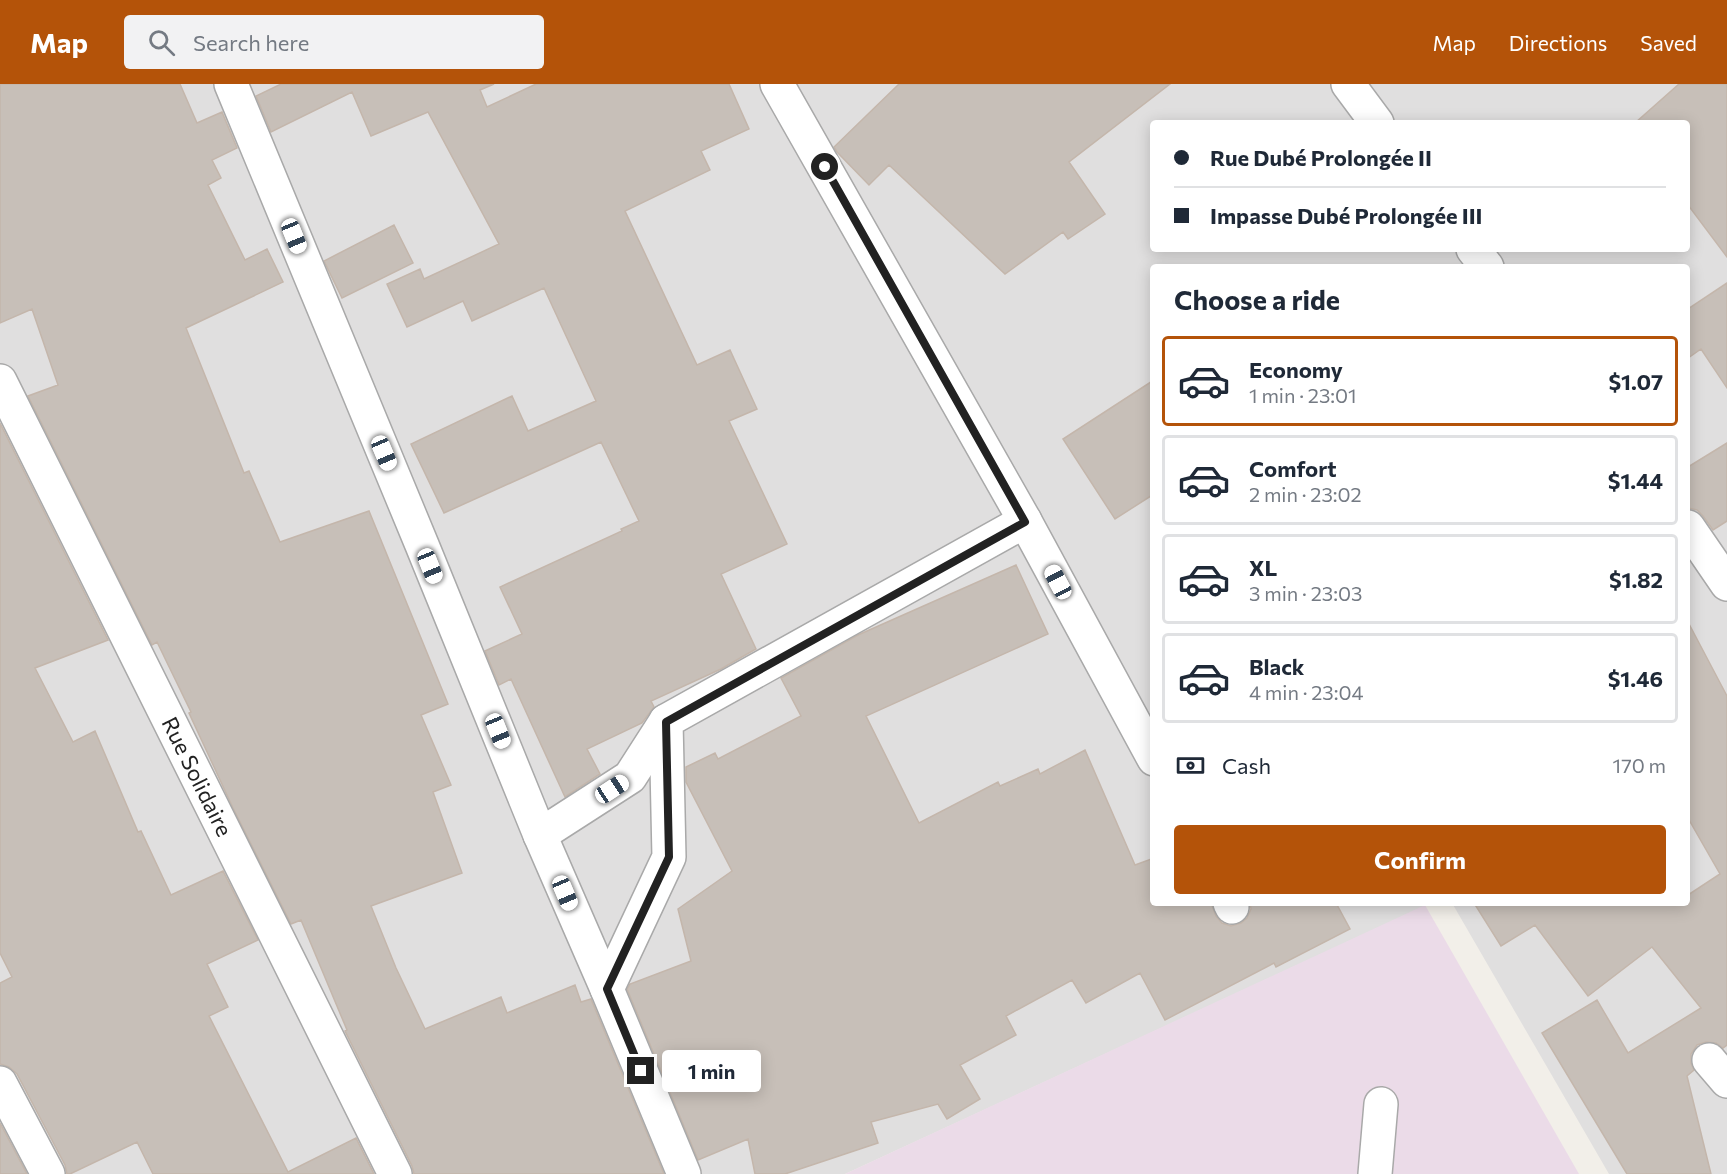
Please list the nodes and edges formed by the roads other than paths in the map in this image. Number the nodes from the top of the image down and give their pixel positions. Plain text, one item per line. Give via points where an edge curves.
1 (231, 84) edge
2 (777, 84) edge
3 (1348, 84) edge
4 (1375, 120) edge
5 (0, 381) edge
6 (1025, 522) junction
7 (1690, 530) edge
8 (1727, 584) edge
9 (1144, 719) edge
10 (666, 722) junction
11 (1150, 743) edge
12 (540, 835) junction
13 (607, 989) junction
14 (0, 1083) edge
15 (1381, 1104) dead end
16 (48, 1174) edge
17 (395, 1174) edge
18 (684, 1174) edge
19 (1375, 1174) edge

1 - 12 street
2 - 6 street
3 - 4 street
5 - 17 street, Rue Solidaire
6 - 9 street
6 - 10 street
7 - 8 street
9 - 11 street
10 - 12 street via 630,777
10 - 13 street via 669,857
12 - 13 street
13 - 18 street
14 - 16 street
15 - 19 street

